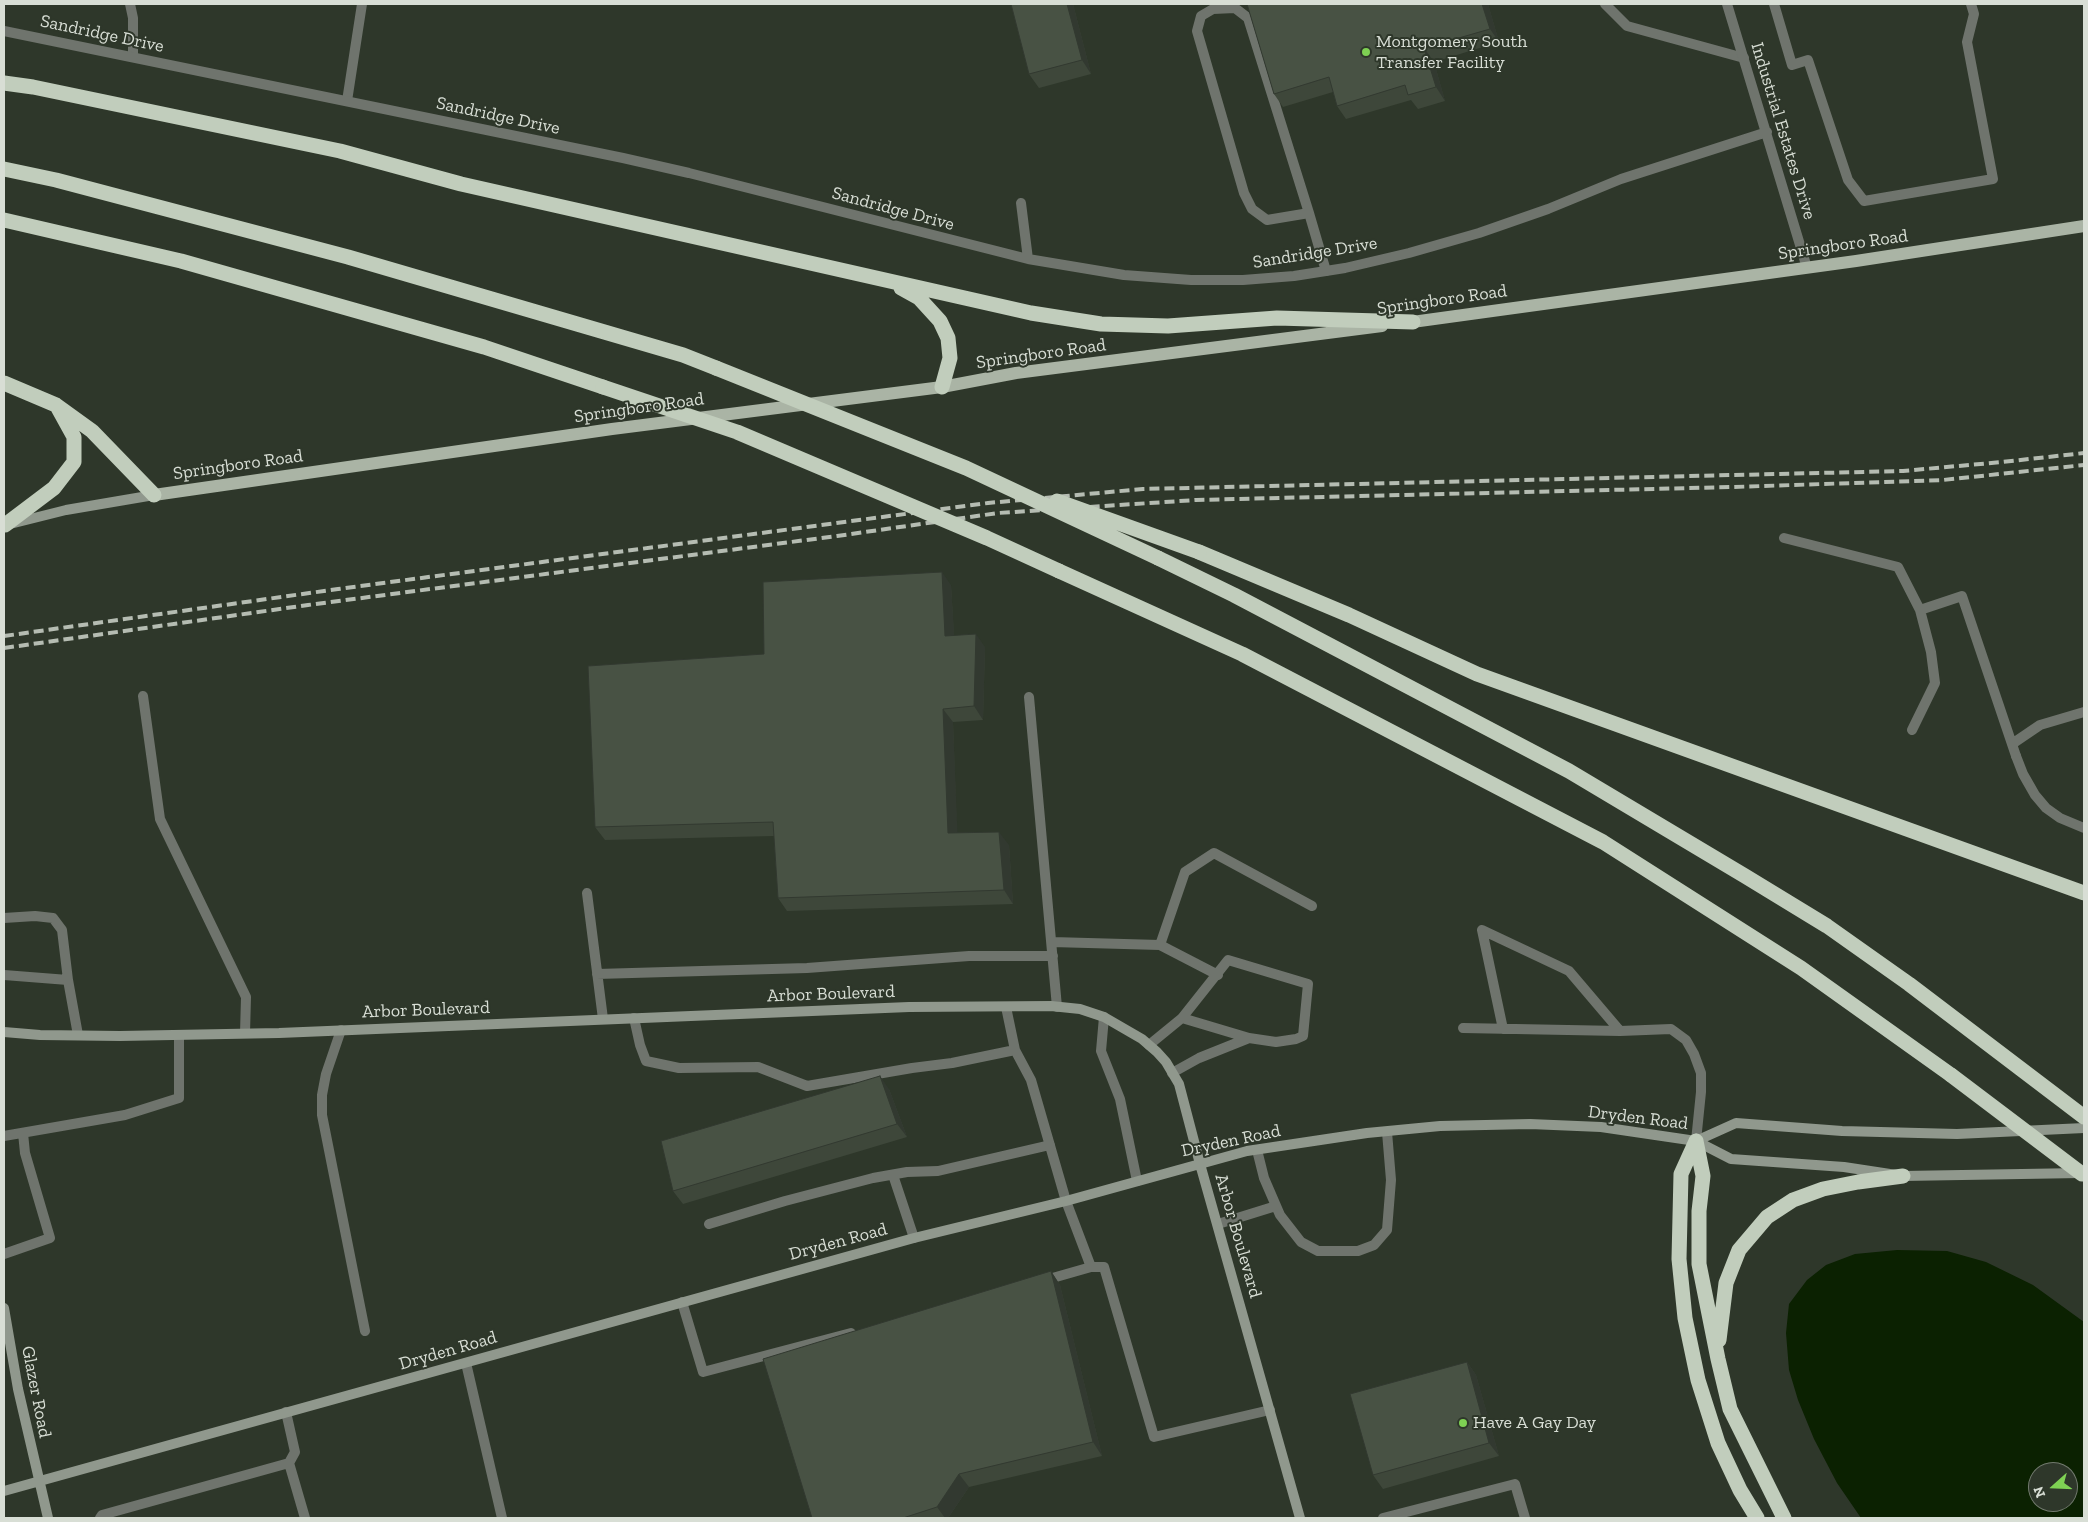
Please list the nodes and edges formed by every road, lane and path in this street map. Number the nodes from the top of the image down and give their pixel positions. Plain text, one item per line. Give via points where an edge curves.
1 (130, 4) edge
2 (362, 4) edge
3 (1605, 4) edge
4 (1727, 4) edge
5 (1774, 4) edge
6 (1971, 4) edge
7 (4, 31) edge
8 (133, 58) junction
9 (1744, 58) junction
10 (4, 83) edge
11 (347, 101) junction
12 (1767, 132) junction
13 (4, 169) edge
14 (1021, 202) dead end
15 (1309, 213) junction
16 (4, 220) edge
17 (2084, 226) edge
18 (1028, 259) junction
19 (1807, 268) junction
20 (1326, 271) junction
21 (878, 278) junction
22 (1413, 322) junction
23 (4, 383) edge
24 (942, 387) junction
25 (56, 405) junction
26 (966, 468) junction
27 (154, 495) junction
28 (5, 526) edge
29 (1784, 538) dead end
30 (1920, 610) junction
31 (143, 696) dead end
32 (1029, 697) dead end
33 (2084, 712) edge
34 (1912, 730) dead end
35 (2012, 744) junction
36 (2084, 828) edge
37 (586, 893) dead end
38 (2084, 893) edge
39 (1312, 906) dead end
40 (4, 918) edge
41 (1052, 942) junction
42 (1160, 945) junction
43 (1052, 956) junction
44 (597, 974) junction
45 (4, 975) edge
46 (1218, 975) junction
47 (68, 980) junction
48 (1006, 1007) junction
49 (1057, 1007) junction
50 (1104, 1017) junction
51 (634, 1018) junction
52 (1182, 1018) junction
53 (603, 1019) junction
54 (1463, 1028) dead end
55 (1503, 1029) junction
56 (341, 1030) junction
57 (1620, 1031) junction
58 (4, 1032) edge
59 (245, 1034) junction
60 (78, 1035) junction
61 (179, 1035) junction
62 (1249, 1038) junction
63 (1149, 1045) junction
64 (1016, 1050) junction
65 (1172, 1073) junction
66 (2084, 1117) edge
67 (2084, 1128) edge
68 (23, 1132) junction
69 (1387, 1132) junction
70 (4, 1136) edge
71 (1696, 1141) junction
72 (1050, 1145) junction
73 (1257, 1150) junction
74 (1200, 1164) junction
75 (2084, 1174) edge
76 (893, 1175) junction
77 (1903, 1176) junction
78 (1137, 1181) junction
79 (1066, 1201) junction
80 (1276, 1206) junction
81 (708, 1224) dead end
82 (1218, 1224) junction
83 (914, 1238) junction
84 (4, 1254) edge
85 (1091, 1267) junction
86 (1030, 1284) edge
87 (682, 1302) junction
88 (4, 1308) edge
89 (865, 1329) edge
90 (365, 1331) dead end
91 (1718, 1359) junction
92 (466, 1363) junction
93 (1270, 1410) junction
94 (286, 1412) junction
95 (288, 1463) junction
96 (38, 1481) junction
97 (4, 1491) edge
98 (101, 1517) edge
99 (48, 1518) edge
100 (305, 1518) edge
101 (502, 1518) edge
102 (1300, 1518) edge
103 (1383, 1518) edge
104 (1525, 1518) edge
105 (1756, 1518) edge
106 (1784, 1518) edge

1 - 8 street
2 - 11 street
3 - 9 street via 1627,26
4 - 9 street, Industrial Estates Drive
5 - 6 street via 1792,65 1808,60 1848,180 1864,201 1993,179 1968,42 1974,14
7 - 8 street, Sandridge Drive
8 - 11 street, Sandridge Drive
9 - 12 street, Industrial Estates Drive
10 - 21 highway via 340,151 461,184
11 - 18 street, Sandridge Drive via 689,173
12 - 19 street, Industrial Estates Drive
12 - 20 street, Sandridge Drive via 1621,179 1479,233 1409,253
13 - 26 highway, bridge via 348,257 683,355
14 - 18 street
15 - 15 street via 1248,18 1235,8 1213,9 1202,16 1197,31 1244,193 1252,209 1267,220
15 - 20 street
16 - 75 highway, bridge via 181,261 484,348 736,432 1059,570 1242,654 1602,842 1802,968
17 - 19 main road, Springboro Road
18 - 20 street, Sandridge Drive via 1124,275 1191,280 1243,280
19 - 22 main road, Springboro Road
21 - 22 highway via 1031,313 1101,324 1168,326 1277,318
21 - 24 highway via 919,298 940,321 948,338 950,358
22 - 24 main road, Springboro Road via 1016,374
23 - 25 highway
24 - 27 main road, Springboro Road via 612,429
25 - 27 highway via 92,431
25 - 28 highway via 74,437 74,462 54,488
26 - 38 highway, bridge via 1199,552 1349,615 1477,674
26 - 66 highway, bridge via 1234,595 1569,771 1827,926
27 - 28 main road, Springboro Road via 66,510
29 - 30 street via 1898,568
30 - 34 street via 1935,683
30 - 35 street via 1962,596
31 - 59 street via 160,819 246,997
32 - 41 street
33 - 35 street via 2040,726
35 - 36 street via 2023,774 2046,808
37 - 44 street
39 - 42 street via 1214,853 1185,872
40 - 47 street via 53,918 62,930
41 - 42 street
41 - 43 street
42 - 46 street
43 - 44 street via 970,956 807,968
43 - 49 street
44 - 53 street
45 - 47 street
46 - 52 street
46 - 62 street via 1228,960 1308,984 1303,1036 1276,1042
47 - 60 street
48 - 49 main road, Arbor Boulevard
48 - 51 main road, Arbor Boulevard
48 - 64 street
49 - 50 main road, Arbor Boulevard via 1080,1009
50 - 63 main road, Arbor Boulevard
50 - 78 street via 1101,1051 1120,1099
51 - 53 main road, Arbor Boulevard
51 - 64 street via 646,1061 679,1068 758,1067 808,1086
52 - 62 street
52 - 63 street
53 - 56 main road, Arbor Boulevard
54 - 55 street
55 - 57 street
55 - 57 street via 1482,930 1569,971
56 - 59 main road, Arbor Boulevard
56 - 90 street via 326,1074 322,1116
57 - 71 street via 1671,1028 1686,1040 1701,1073
58 - 60 main road, Arbor Boulevard
59 - 61 main road, Arbor Boulevard
60 - 61 main road, Arbor Boulevard
61 - 68 street via 179,1098 125,1115
62 - 65 street
63 - 65 main road, Arbor Boulevard
64 - 72 street via 1031,1080
65 - 74 main road, Arbor Boulevard via 1183,1097
67 - 71 main road, Dryden Road via 1957,1134 1736,1123
68 - 70 street
68 - 84 street via 25,1153 50,1238
69 - 71 main road, Dryden Road via 1440,1126 1530,1124 1600,1127
69 - 73 main road, Dryden Road
69 - 80 street via 1391,1180 1386,1230 1374,1245 1358,1251 1318,1250 1301,1242
71 - 77 main road, Dryden Road via 1731,1158 1844,1167
71 - 91 highway via 1703,1176 1699,1264
71 - 105 highway via 1680,1174 1679,1259 1685,1318 1698,1380 1718,1443
72 - 76 street via 938,1171
72 - 79 street
73 - 74 main road, Dryden Road
73 - 80 street
74 - 78 main road, Dryden Road
74 - 82 main road, Arbor Boulevard
75 - 77 main road, Dryden Road
76 - 81 street via 785,1201
76 - 83 street
77 - 91 highway via 1823,1189 1793,1200 1768,1217 1739,1250 1726,1282
78 - 79 main road, Dryden Road
79 - 83 main road, Dryden Road
79 - 85 street
80 - 82 street
82 - 93 main road, Arbor Boulevard
83 - 87 main road, Dryden Road
85 - 86 street
85 - 93 street via 1104,1267 1154,1437
87 - 89 street via 703,1372
87 - 92 main road, Dryden Road
88 - 96 main road, Glazer Road
91 - 106 highway via 1730,1409
92 - 94 main road, Dryden Road
92 - 101 street
93 - 102 main road, Arbor Boulevard
94 - 95 street via 295,1452
94 - 96 main road, Dryden Road
95 - 98 street
95 - 100 street
96 - 97 main road, Dryden Road
96 - 99 main road, Glazer Road
103 - 104 street via 1515,1484

